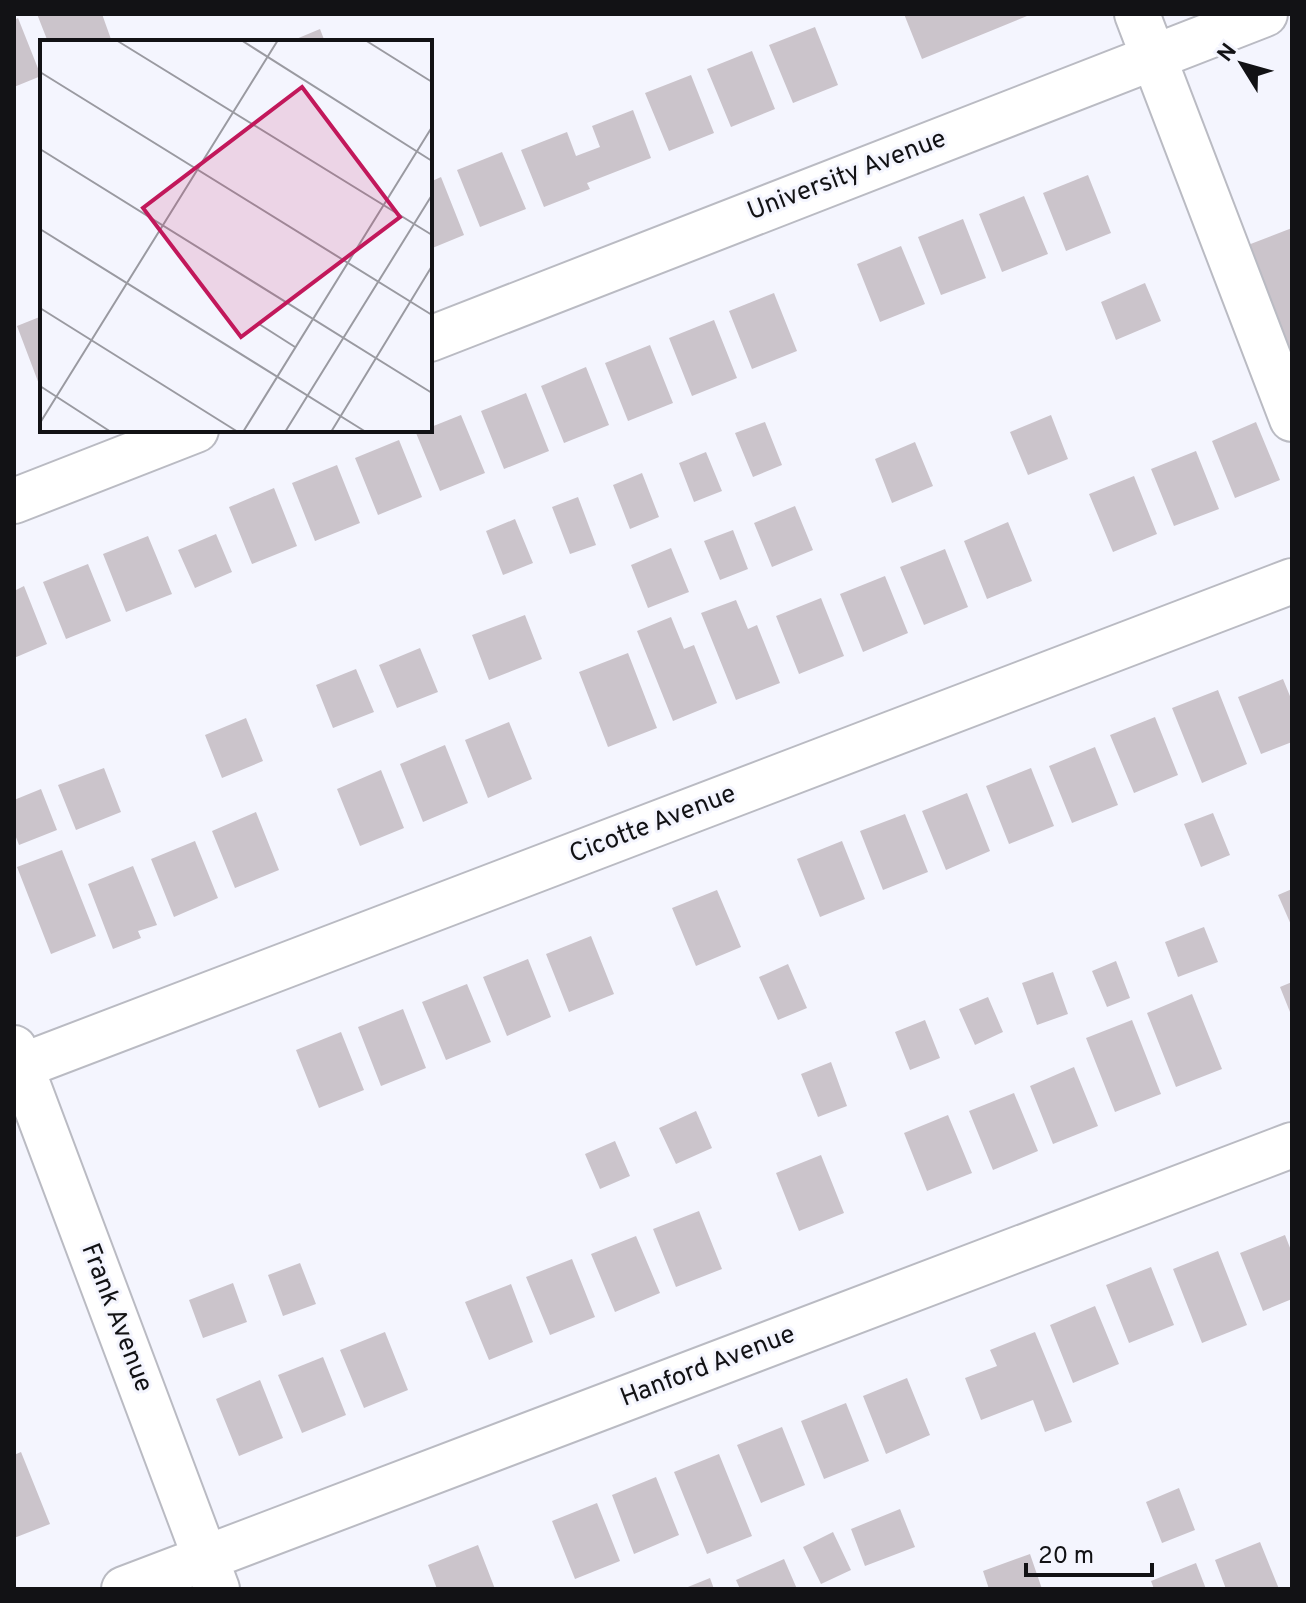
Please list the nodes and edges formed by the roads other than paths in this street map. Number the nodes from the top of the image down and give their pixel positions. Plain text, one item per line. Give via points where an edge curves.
1 (1137, 14) edge
2 (1265, 14) edge
3 (1153, 57) junction
4 (432, 338) edge
5 (1292, 419) edge
6 (191, 432) edge
7 (14, 501) edge
8 (1292, 581) edge
9 (17, 1061) edge
10 (1292, 1145) edge
11 (211, 1574) edge
12 (124, 1589) edge

1 - 3 street
2 - 3 street, University Avenue
3 - 4 street, University Avenue
3 - 5 street
6 - 7 street
8 - 9 street, Cicotte Avenue
9 - 11 street, Frank Avenue
10 - 11 street, Hanford Avenue
11 - 12 street, Hanford Avenue

